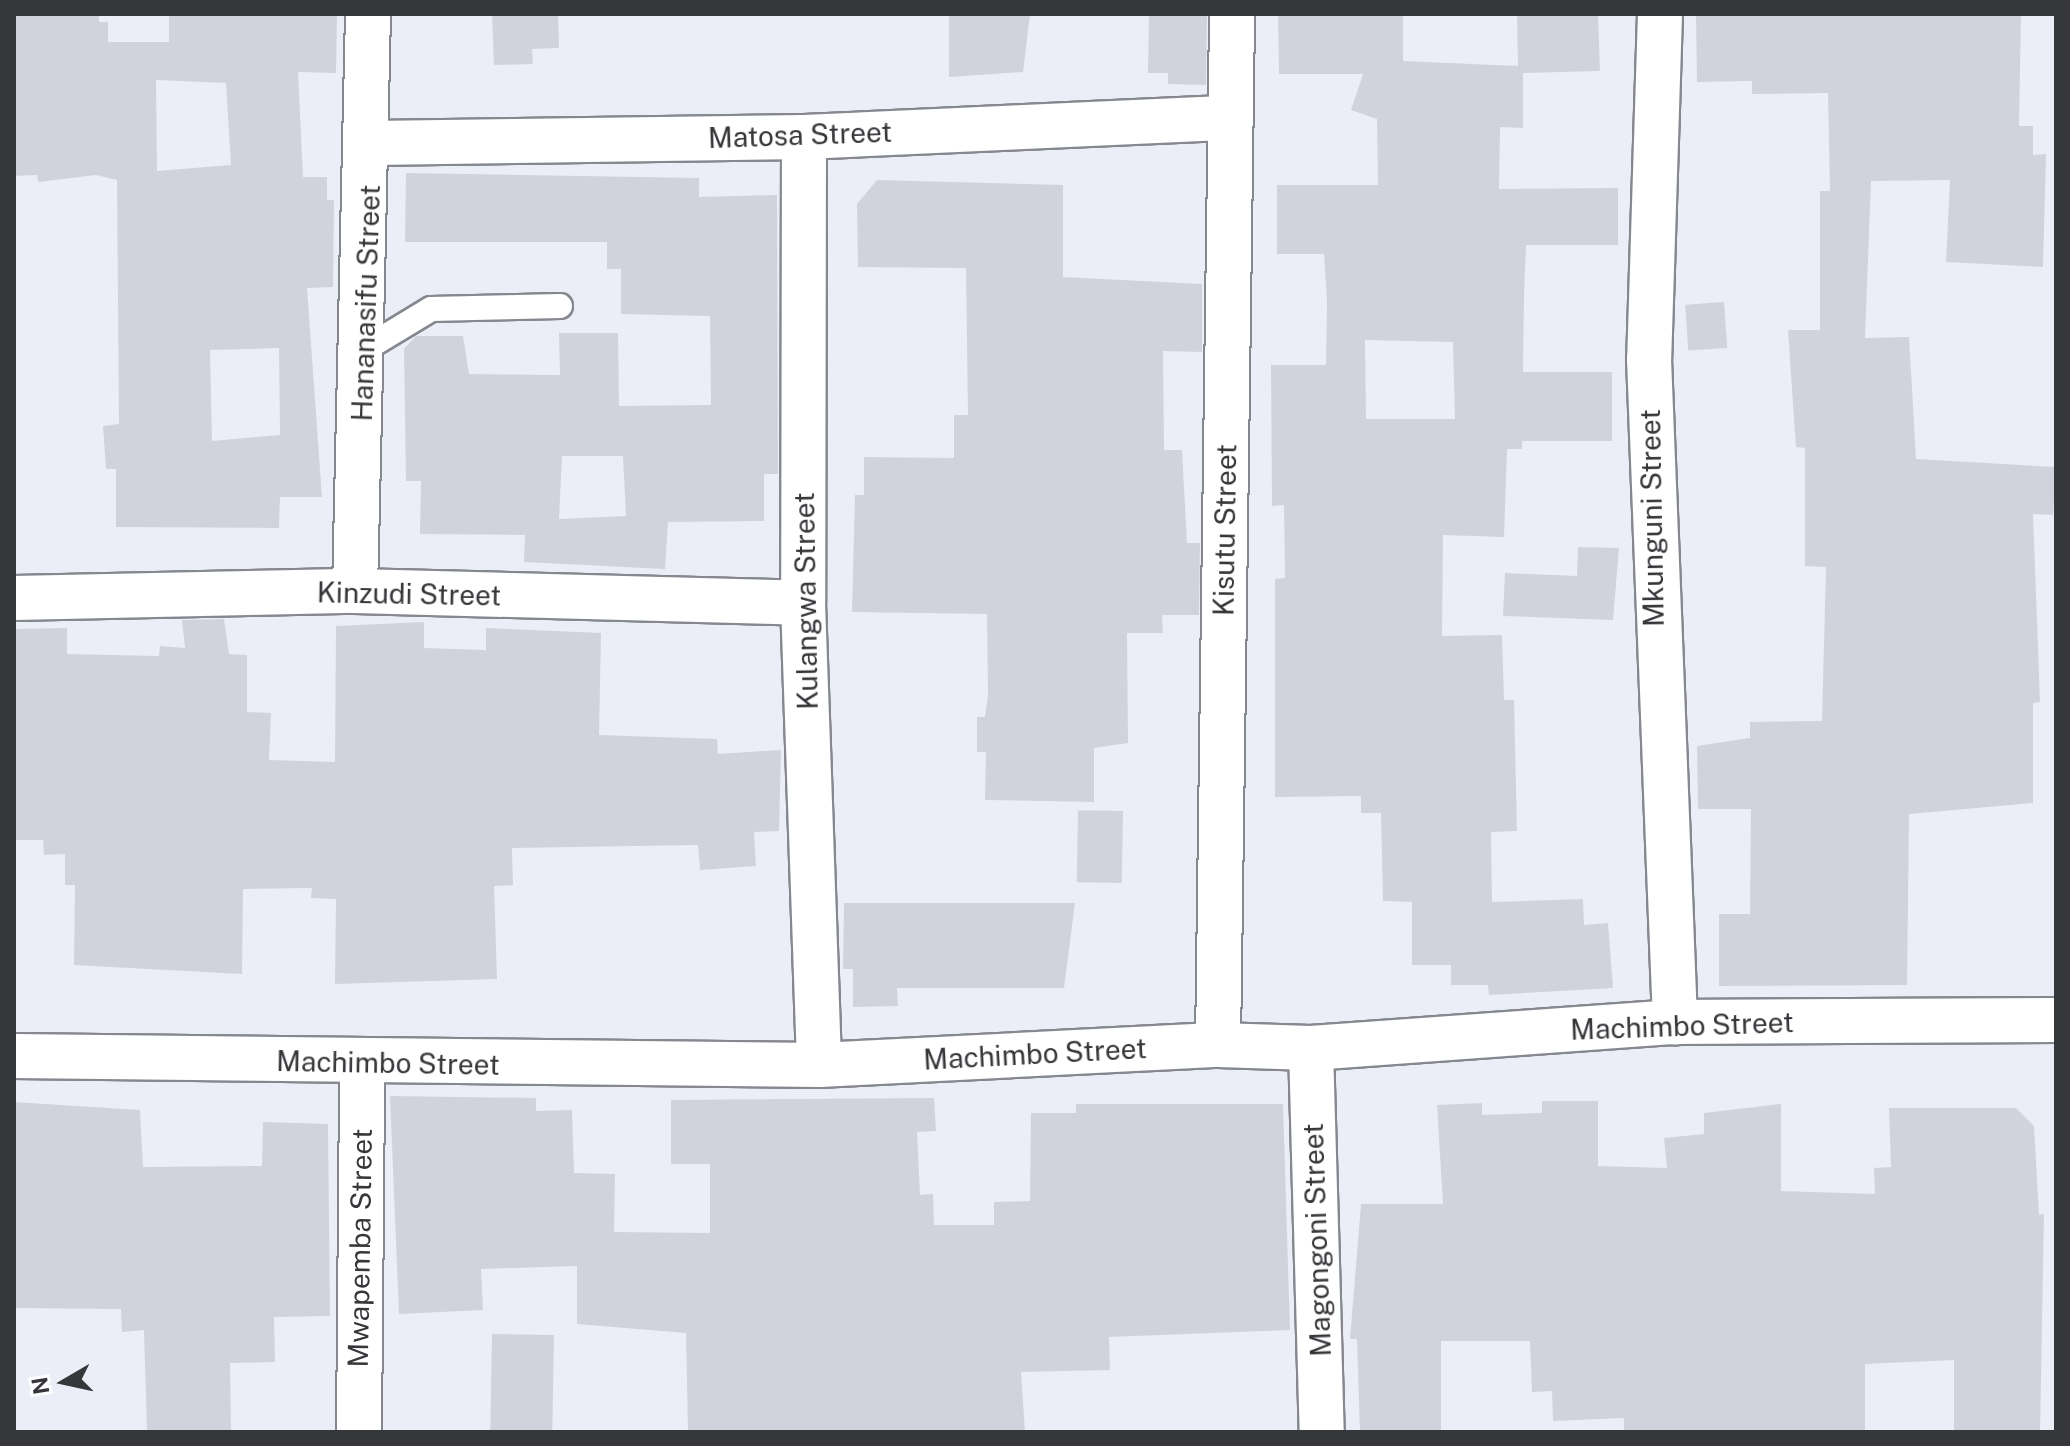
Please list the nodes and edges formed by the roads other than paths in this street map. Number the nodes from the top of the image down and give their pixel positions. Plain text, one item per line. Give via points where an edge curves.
1 (368, 14) edge
2 (1232, 14) edge
3 (1660, 14) edge
4 (1229, 118) junction
5 (804, 137) junction
6 (371, 143) junction
7 (560, 306) dead end
8 (365, 349) junction
9 (355, 591) junction
10 (14, 598) edge
11 (803, 603) junction
12 (2056, 1020) edge
13 (1675, 1022) junction
14 (1218, 1045) junction
15 (1311, 1048) junction
16 (14, 1056) edge
17 (362, 1064) junction
18 (819, 1065) junction
19 (359, 1432) edge
20 (1322, 1432) edge

1 - 6 street, Hananasifu Street
2 - 4 street, Kisutu Street
3 - 13 street, Mkunguni Street via 1649,359 1655,660
4 - 5 street, Matosa Street
4 - 14 street, Kisutu Street
5 - 6 street, Matosa Street
5 - 11 street, Kulangwa Street
6 - 8 street, Hananasifu Street
7 - 8 lane via 431,309
8 - 9 street, Hananasifu Street
9 - 10 street, Kinzudi Street
9 - 11 street, Kinzudi Street
11 - 18 street, Kulangwa Street
12 - 13 street, Machimbo Street
13 - 15 street, Machimbo Street
14 - 15 street, Machimbo Street
14 - 18 street, Machimbo Street
15 - 20 street, Magongoni Street
16 - 17 street, Machimbo Street
17 - 18 street, Machimbo Street
17 - 19 street, Mwapemba Street

